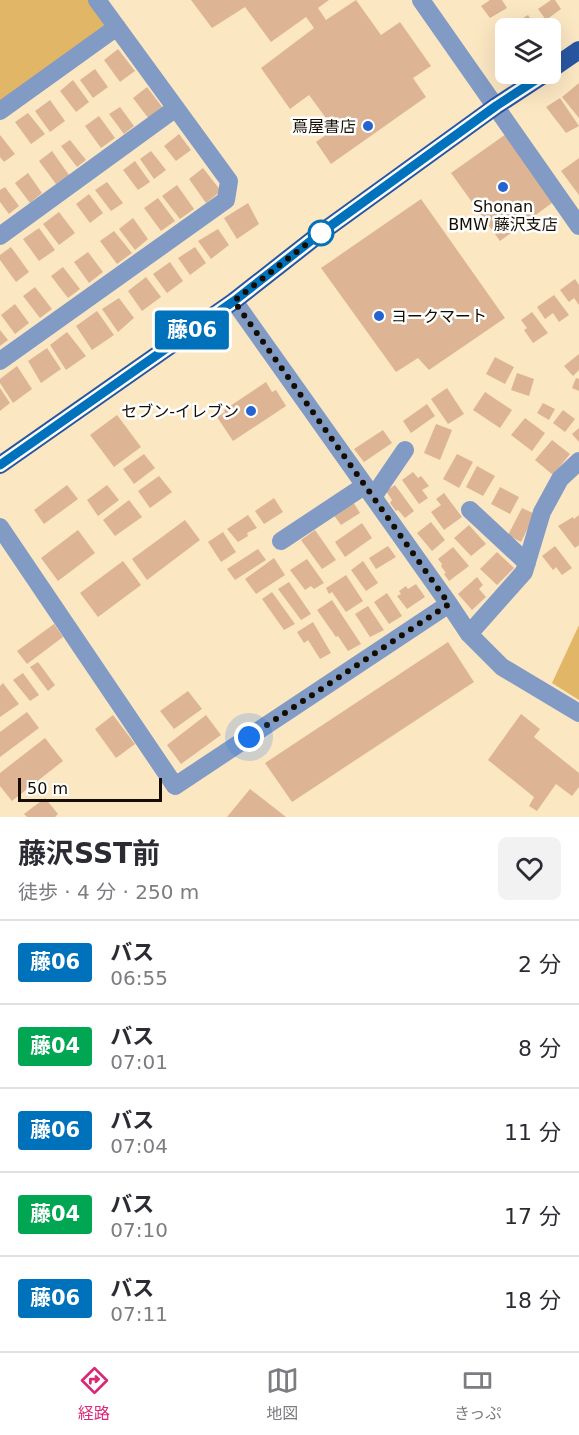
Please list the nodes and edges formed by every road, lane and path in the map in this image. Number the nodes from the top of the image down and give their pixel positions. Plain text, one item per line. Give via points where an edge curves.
1 (97, 0) edge
2 (421, 0) edge
3 (117, 27) junction
4 (579, 50) edge
5 (561, 62) edge
6 (530, 84) edge
7 (496, 106) junction
8 (176, 108) junction
9 (0, 111) edge
10 (579, 226) edge
11 (0, 236) edge
12 (234, 301) junction
13 (0, 361) edge
14 (405, 450) dead end
15 (579, 461) edge
16 (0, 465) edge
17 (369, 492) junction
18 (470, 510) dead end
19 (0, 527) edge
20 (281, 541) dead end
21 (527, 563) junction
22 (449, 604) junction
23 (469, 634) junction
24 (579, 713) edge

1 - 3 street
2 - 7 street
3 - 8 street
3 - 9 street
4 - 5 main road
6 - 7 main road
7 - 10 street
7 - 12 main road
8 - 11 street
8 - 13 street via 230,181 226,200
12 - 16 main road
12 - 17 street
14 - 17 street
15 - 21 street via 560,479 542,512
17 - 20 street
17 - 22 street
18 - 21 street
19 - 22 street via 175,786
21 - 23 street via 524,572
22 - 23 street
23 - 24 street via 502,667

